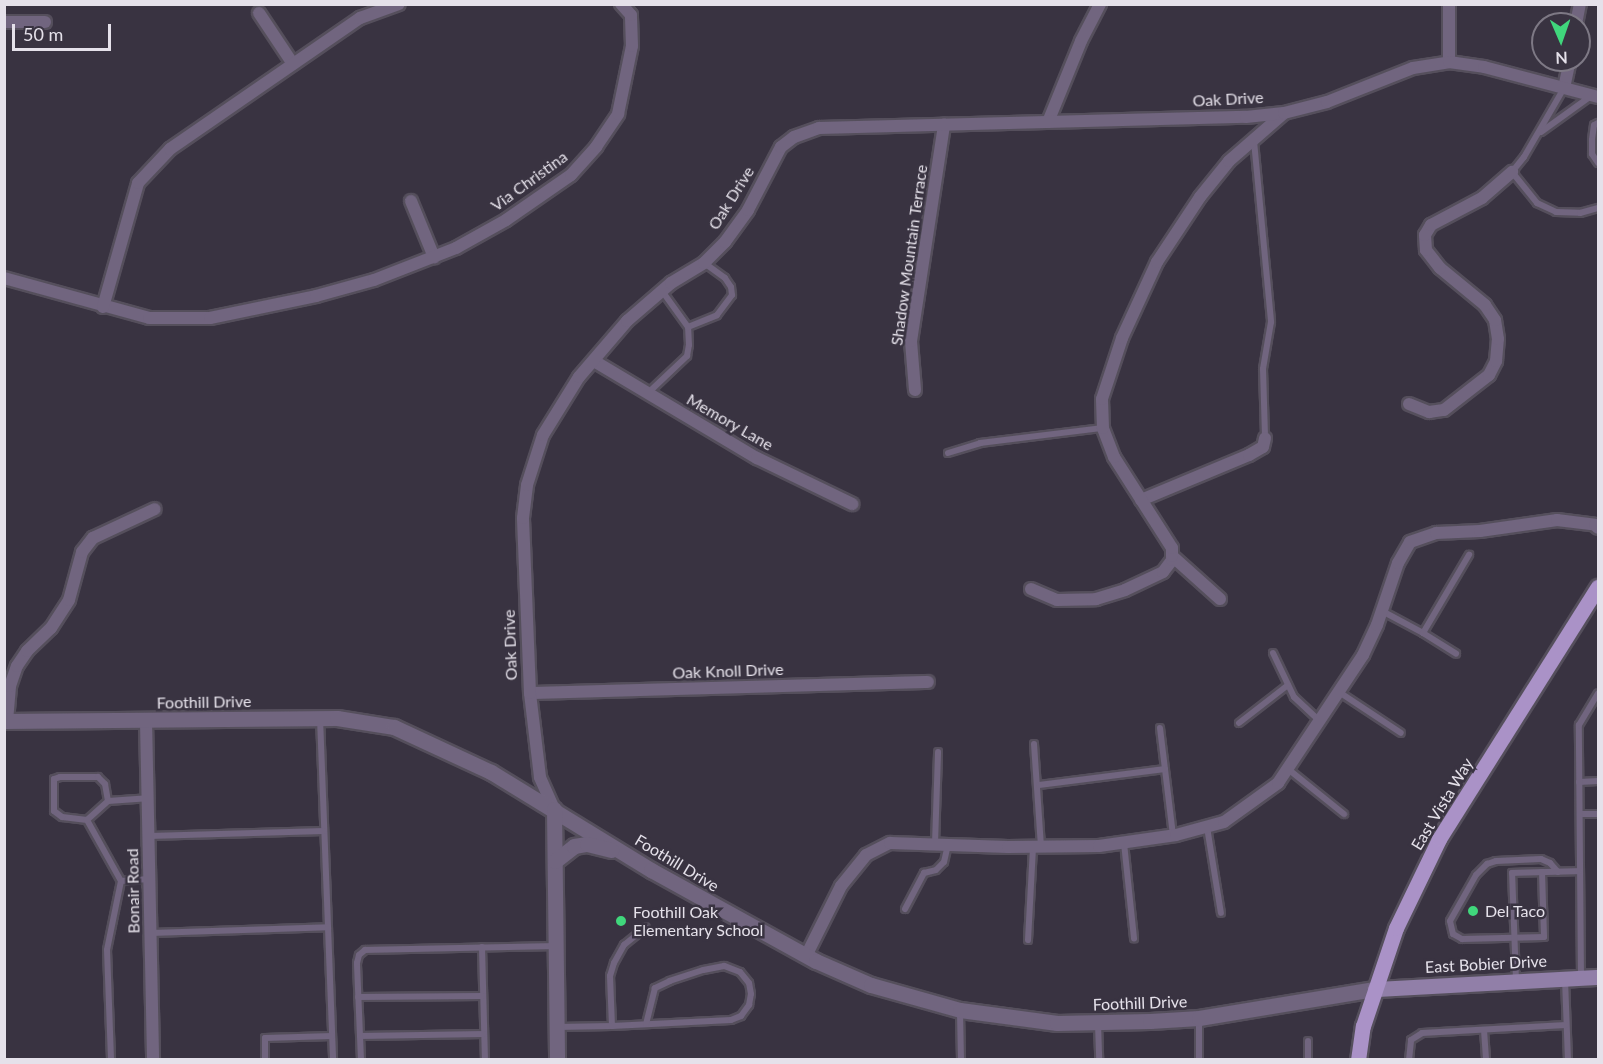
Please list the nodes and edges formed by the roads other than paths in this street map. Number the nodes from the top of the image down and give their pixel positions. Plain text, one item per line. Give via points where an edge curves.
1 (399, 4) edge
2 (621, 4) edge
3 (1100, 4) edge
4 (1449, 4) edge
5 (259, 13) dead end
6 (4, 22) edge
7 (45, 22) dead end
8 (1449, 62) junction
9 (293, 64) junction
10 (1567, 72) edge
11 (1564, 88) junction
12 (1595, 96) edge
13 (1284, 113) junction
14 (1048, 123) junction
15 (1599, 123) edge
16 (944, 125) junction
17 (1538, 134) junction
18 (1253, 137) junction
19 (1599, 163) edge
20 (1512, 172) junction
21 (411, 201) dead end
22 (1597, 211) edge
23 (434, 257) junction
24 (704, 263) junction
25 (4, 278) edge
26 (662, 291) junction
27 (103, 307) junction
28 (688, 327) junction
29 (594, 361) junction
30 (915, 390) dead end
31 (648, 393) junction
32 (1409, 404) dead end
33 (1103, 429) junction
34 (1265, 438) joint
35 (948, 453) dead end
36 (1141, 500) junction
37 (852, 504) dead end
38 (155, 509) dead end
39 (1599, 528) edge
40 (1469, 555) dead end
41 (1172, 556) junction
42 (1599, 587) edge
43 (1031, 589) dead end
44 (1220, 599) dead end
45 (1382, 611) junction
46 (1422, 633) junction
47 (1273, 653) dead end
48 (1456, 654) dead end
49 (928, 682) dead end
50 (1288, 685) junction
51 (1338, 692) junction
52 (530, 693) junction
53 (1599, 693) edge
54 (320, 718) junction
55 (1319, 720) junction
56 (6, 721) edge
57 (146, 721) junction
58 (1239, 723) dead end
59 (1160, 728) dead end
60 (1401, 733) dead end
61 (1034, 744) dead end
62 (938, 752) dead end
63 (1287, 768) junction
64 (1165, 769) junction
65 (1599, 781) edge
66 (1579, 782) junction
67 (1039, 785) junction
68 (148, 798) junction
69 (108, 801) junction
70 (554, 809) junction
71 (1344, 814) dead end
72 (1580, 814) junction
73 (1599, 814) edge
74 (87, 820) junction
75 (1207, 827) junction
76 (324, 831) junction
77 (148, 836) junction
78 (1173, 836) junction
79 (1124, 843) junction
80 (935, 844) junction
81 (948, 845) junction
82 (1037, 847) junction
83 (628, 855) junction
84 (555, 861) junction
85 (1580, 871) junction
86 (1542, 872) junction
87 (1558, 872) junction
88 (150, 879) junction
89 (121, 881) junction
90 (905, 909) dead end
91 (1221, 913) dead end
92 (328, 927) junction
93 (646, 927) dead end
94 (151, 933) junction
95 (1134, 938) dead end
96 (1514, 938) junction
97 (1028, 940) dead end
98 (556, 946) junction
99 (482, 947) junction
100 (806, 956) junction
101 (1599, 977) edge
102 (1564, 978) junction
103 (1581, 978) junction
104 (1516, 980) junction
105 (1374, 989) junction
106 (483, 996) junction
107 (358, 997) junction
108 (960, 1010) junction
109 (1199, 1018) junction
110 (1098, 1023) junction
111 (646, 1024) junction
112 (1566, 1025) junction
113 (612, 1026) junction
114 (556, 1028) junction
115 (1484, 1030) junction
116 (484, 1034) junction
117 (332, 1036) junction
118 (360, 1036) junction
119 (1308, 1041) dead end
120 (111, 1059) edge
121 (153, 1059) edge
122 (265, 1059) edge
123 (333, 1059) edge
124 (362, 1059) edge
125 (485, 1059) edge
126 (557, 1059) edge
127 (961, 1059) edge
128 (1099, 1059) edge
129 (1199, 1059) edge
130 (1308, 1059) edge
131 (1358, 1059) edge
132 (1409, 1059) edge
133 (1486, 1059) edge
134 (1568, 1059) edge

1 - 9 street via 360,18
2 - 23 street, Via Christina via 631,15 632,46 618,114 596,147 571,175 541,196
3 - 14 street
4 - 8 street
5 - 9 street
6 - 7 street
8 - 11 street, Oak Drive
8 - 13 street, Oak Drive via 1413,68 1327,102
9 - 27 street via 170,149 138,183
10 - 11 street
11 - 12 street, Oak Drive
11 - 17 lane
12 - 17 lane
13 - 14 street, Oak Drive
13 - 18 street
14 - 16 street, Oak Drive
15 - 19 lane via 1594,125 1592,154
16 - 24 street, Oak Drive via 819,128 794,137 781,147 748,210
16 - 30 street, Shadow Mountain Terrace via 911,341
17 - 20 lane
18 - 33 street via 1200,197 1157,262 1122,338 1102,399
18 - 34 lane via 1271,322 1263,369
20 - 22 lane via 1537,203 1556,212
20 - 32 street via 1482,198 1431,225 1425,235 1426,250 1440,268 1485,304 1495,320 1496,361 1489,375 1444,410 1429,412
21 - 23 street
23 - 27 street, Via Christina via 374,280 316,296 210,318 149,318
24 - 26 street, Oak Drive
24 - 28 lane via 725,279 732,295 717,315
25 - 27 street, Via Christina
26 - 28 lane
26 - 29 street, Oak Drive via 627,321
28 - 31 lane via 687,356
29 - 31 street, Memory Lane
29 - 52 street, Oak Drive via 579,377 543,435 526,485 523,518
31 - 37 street, Memory Lane via 757,458
33 - 35 lane via 980,443
33 - 36 street via 1114,457
34 - 36 street via 1263,447 1249,455
36 - 41 street via 1172,548
38 - 56 street via 93,538 82,552 69,600 51,628 17,666
39 - 45 street via 1557,520 1436,533 1410,542 1398,563
40 - 46 lane
41 - 43 street via 1163,572 1096,599 1057,600
41 - 44 street
42 - 105 main road, East Vista Way via 1439,838 1396,928
45 - 46 lane
45 - 51 street via 1363,655
46 - 48 lane
47 - 50 lane
49 - 52 street, Oak Knoll Drive
50 - 55 lane via 1294,697
50 - 58 lane
51 - 55 street
51 - 60 lane
52 - 70 street, Oak Drive via 540,777
53 - 66 lane via 1579,725
54 - 57 street, Foothill Drive
54 - 70 street, Foothill Drive via 394,727 491,772
54 - 76 lane
55 - 63 street
56 - 57 street, Foothill Drive
57 - 68 street, Bonair Road
59 - 64 lane
61 - 67 lane
62 - 80 lane
63 - 71 lane
63 - 75 street via 1278,783 1224,822
64 - 67 lane
64 - 78 lane
65 - 66 lane
66 - 72 lane
67 - 82 lane
68 - 69 lane
68 - 77 street, Bonair Road
69 - 74 lane
69 - 74 lane via 105,784 98,777 54,779 54,812
70 - 83 street, Foothill Drive
70 - 84 street, Oak Drive
72 - 73 lane
72 - 85 lane
74 - 89 lane
75 - 78 street
75 - 91 lane
76 - 77 lane
76 - 92 lane
77 - 88 street, Bonair Road
78 - 79 street
79 - 82 street
79 - 95 lane
80 - 81 street
80 - 100 street via 890,843 866,855 842,886
81 - 82 street
81 - 90 lane via 944,862 936,870 924,873
82 - 97 lane
83 - 84 street via 587,844 567,849
83 - 100 street, Foothill Drive
84 - 98 street, Oak Drive
85 - 87 lane
85 - 103 lane
86 - 87 lane
86 - 96 lane via 1512,873
86 - 96 lane via 1544,937
87 - 96 lane via 1541,859 1496,861 1476,875 1450,921 1453,934 1462,939
88 - 89 lane
88 - 94 street, Bonair Road
89 - 120 lane via 107,950
92 - 94 lane
92 - 117 lane
93 - 113 lane via 624,945 612,970
94 - 121 street, Bonair Road
96 - 104 lane
98 - 99 lane
98 - 114 street, Oak Drive
99 - 106 lane
99 - 107 lane via 366,950 357,963
100 - 108 street, Foothill Drive via 871,985
101 - 103 main road, East Bobier Drive
102 - 103 main road, East Bobier Drive
102 - 104 main road, East Bobier Drive
102 - 112 lane
104 - 105 main road, East Bobier Drive
105 - 109 street, Foothill Drive
105 - 131 main road, East Vista Way
106 - 107 lane
106 - 116 lane
107 - 118 lane
108 - 110 street, Foothill Drive via 1057,1023
108 - 127 lane
109 - 110 street, Foothill Drive
109 - 129 lane
110 - 128 lane
111 - 111 lane via 731,1020 741,1016 749,1005 750,983 740,972 724,966 670,981 655,988
111 - 113 lane
112 - 115 lane
112 - 134 lane
113 - 114 lane
114 - 126 street, Oak Drive
115 - 132 lane via 1415,1035
115 - 133 lane
116 - 118 lane
116 - 125 lane
117 - 122 lane via 264,1038
117 - 123 lane
118 - 124 lane
119 - 130 lane

